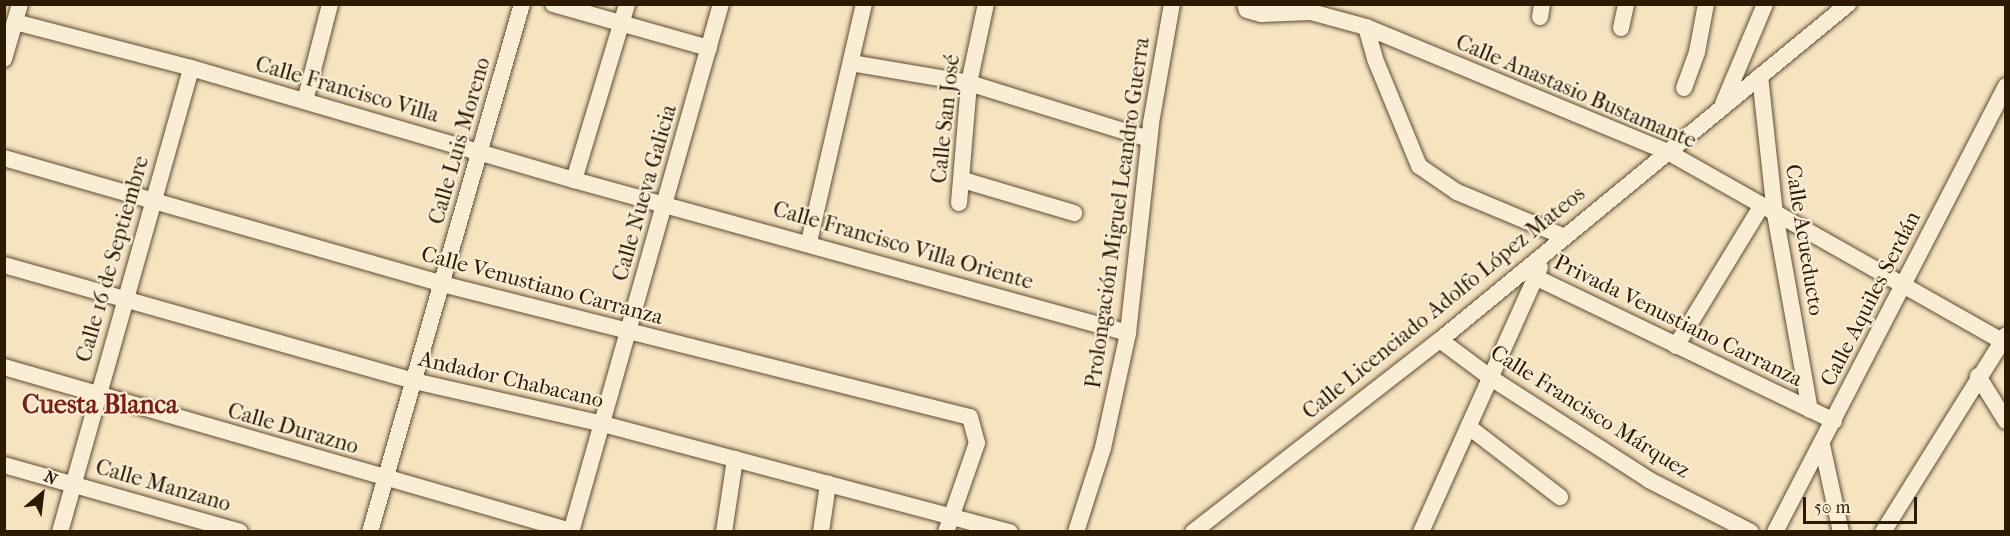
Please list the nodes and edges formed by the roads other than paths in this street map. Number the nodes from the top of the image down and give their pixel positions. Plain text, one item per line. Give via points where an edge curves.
1 (20, 4) edge
2 (330, 4) edge
3 (522, 4) edge
4 (553, 4) edge
5 (627, 4) edge
6 (721, 4) edge
7 (864, 4) edge
8 (986, 4) edge
9 (1172, 4) edge
10 (1245, 4) edge
11 (1626, 4) edge
12 (1706, 4) edge
13 (1765, 4) edge
14 (1848, 4) edge
15 (15, 22) junction
16 (621, 26) junction
17 (1366, 27) junction
18 (1622, 28) dead end
19 (709, 48) junction
20 (4, 59) edge
21 (851, 63) junction
22 (191, 68) junction
23 (1760, 76) junction
24 (969, 83) junction
25 (2006, 86) edge
26 (1684, 88) dead end
27 (305, 101) junction
28 (1722, 108) junction
29 (1149, 139) junction
30 (480, 152) junction
31 (1666, 152) junction
32 (4, 158) edge
33 (574, 180) junction
34 (963, 180) junction
35 (153, 198) junction
36 (666, 203) junction
37 (959, 203) dead end
38 (1768, 211) junction
39 (1074, 213) dead end
40 (1562, 236) junction
41 (809, 242) junction
42 (1546, 253) junction
43 (4, 265) edge
44 (1535, 277) junction
45 (442, 284) junction
46 (1903, 286) junction
47 (124, 301) junction
48 (629, 333) junction
49 (1128, 333) junction
50 (2003, 337) edge
51 (1440, 340) junction
52 (1676, 346) junction
53 (4, 367) edge
54 (1978, 376) junction
55 (1491, 378) junction
56 (414, 381) junction
57 (98, 396) junction
58 (1810, 410) junction
59 (1834, 421) junction
60 (2006, 421) edge
61 (603, 424) junction
62 (1469, 427) junction
63 (1822, 444) junction
64 (735, 459) junction
65 (4, 465) edge
66 (385, 479) junction
67 (73, 484) junction
68 (828, 484) junction
69 (1560, 497) dead end
70 (951, 515) junction
71 (60, 531) edge
72 (240, 531) edge
73 (370, 531) edge
74 (571, 531) edge
75 (724, 531) edge
76 (821, 531) edge
77 (946, 531) edge
78 (1010, 531) edge
79 (1076, 531) edge
80 (1193, 531) edge
81 (1421, 531) edge
82 (1751, 531) edge
83 (1775, 531) edge
84 (1841, 531) edge
85 (1883, 531) edge

1 - 15 street
2 - 27 street
3 - 30 street, Calle Luis Moreno
4 - 16 street
5 - 16 street
6 - 19 street, Calle Nueva Galicia
7 - 21 street
8 - 24 street, Calle San José
9 - 29 street, Prolongación Miguel Leandro Guerra
10 - 17 street, Calle Anastasio Bustamante via 1247,10 1261,14 1311,12
11 - 18 street
12 - 26 street via 1697,52
13 - 28 street
14 - 23 street, Calle Licenciado Adolfo López Mateos
15 - 20 street
15 - 22 street, Calle Francisco Villa
16 - 19 street
16 - 33 street
17 - 31 street, Calle Anastasio Bustamante
17 - 40 street via 1419,166 1457,192
19 - 36 street, Calle Nueva Galicia
21 - 24 street
21 - 41 street
22 - 27 street, Calle Francisco Villa
22 - 35 street, Calle 16 de Septiembre
23 - 28 street, Calle Licenciado Adolfo López Mateos
23 - 38 street, Calle Acueducto
24 - 29 street
24 - 34 street, Calle San José
25 - 46 street, Calle Aquiles Serdán
27 - 30 street, Calle Francisco Villa
28 - 31 street, Calle Licenciado Adolfo López Mateos
29 - 49 street, Prolongación Miguel Leandro Guerra
30 - 33 street, Calle Francisco Villa
30 - 45 street, Calle Luis Moreno
31 - 38 street, Calle Anastasio Bustamante
31 - 40 street, Calle Licenciado Adolfo López Mateos
32 - 35 street, Calle Venustiano Carranza
33 - 36 street, Calle Francisco Villa
34 - 37 street, Calle San José
34 - 39 street
35 - 45 street, Calle Venustiano Carranza
35 - 47 street, Calle 16 de Septiembre
36 - 41 street, Calle Francisco Villa Oriente
36 - 48 street, Calle Nueva Galicia
38 - 46 street, Calle Anastasio Bustamante
38 - 52 street
38 - 58 street, Calle Acueducto
40 - 42 street, Calle Licenciado Adolfo López Mateos
41 - 49 street, Calle Francisco Villa Oriente
42 - 44 street
42 - 51 street, Calle Licenciado Adolfo López Mateos
43 - 47 street, Andador Chabacano
44 - 52 street, Privada Venustiano Carranza
44 - 55 street
45 - 48 street, Calle Venustiano Carranza
45 - 56 street, Calle Luis Moreno
46 - 50 street, Calle Anastasio Bustamante
46 - 59 street, Calle Aquiles Serdán
47 - 56 street, Andador Chabacano
47 - 57 street, Calle 16 de Septiembre
48 - 61 street, Calle Nueva Galicia
48 - 70 street, Calle Venustiano Carranza via 970,417 977,443
49 - 79 street, Prolongación Miguel Leandro Guerra via 1102,448
50 - 54 street
51 - 55 street, Calle Francisco Márquez
51 - 80 street, Calle Licenciado Adolfo López Mateos
52 - 58 street, Privada Venustiano Carranza
53 - 57 street, Calle Durazno
54 - 60 street
54 - 85 street
55 - 62 street
55 - 82 street, Calle Francisco Márquez via 1649,480
56 - 61 street, Andador Chabacano
56 - 66 street, Calle Luis Moreno
57 - 66 street, Calle Durazno
57 - 67 street, Calle 16 de Septiembre
58 - 59 street, Privada Venustiano Carranza
59 - 63 street, Calle Aquiles Serdán
61 - 64 street, Andador Chabacano
61 - 74 street, Calle Nueva Galicia
62 - 69 street
62 - 81 street
63 - 83 street, Calle Aquiles Serdán
63 - 84 street
64 - 68 street, Andador Chabacano
64 - 75 street
65 - 67 street, Calle Manzano
66 - 73 street, Calle Luis Moreno
66 - 74 street, Calle Durazno
67 - 71 street, Calle 16 de Septiembre
67 - 72 street, Calle Manzano
68 - 70 street, Andador Chabacano
68 - 76 street
70 - 77 street
70 - 78 street, Andador Chabacano

